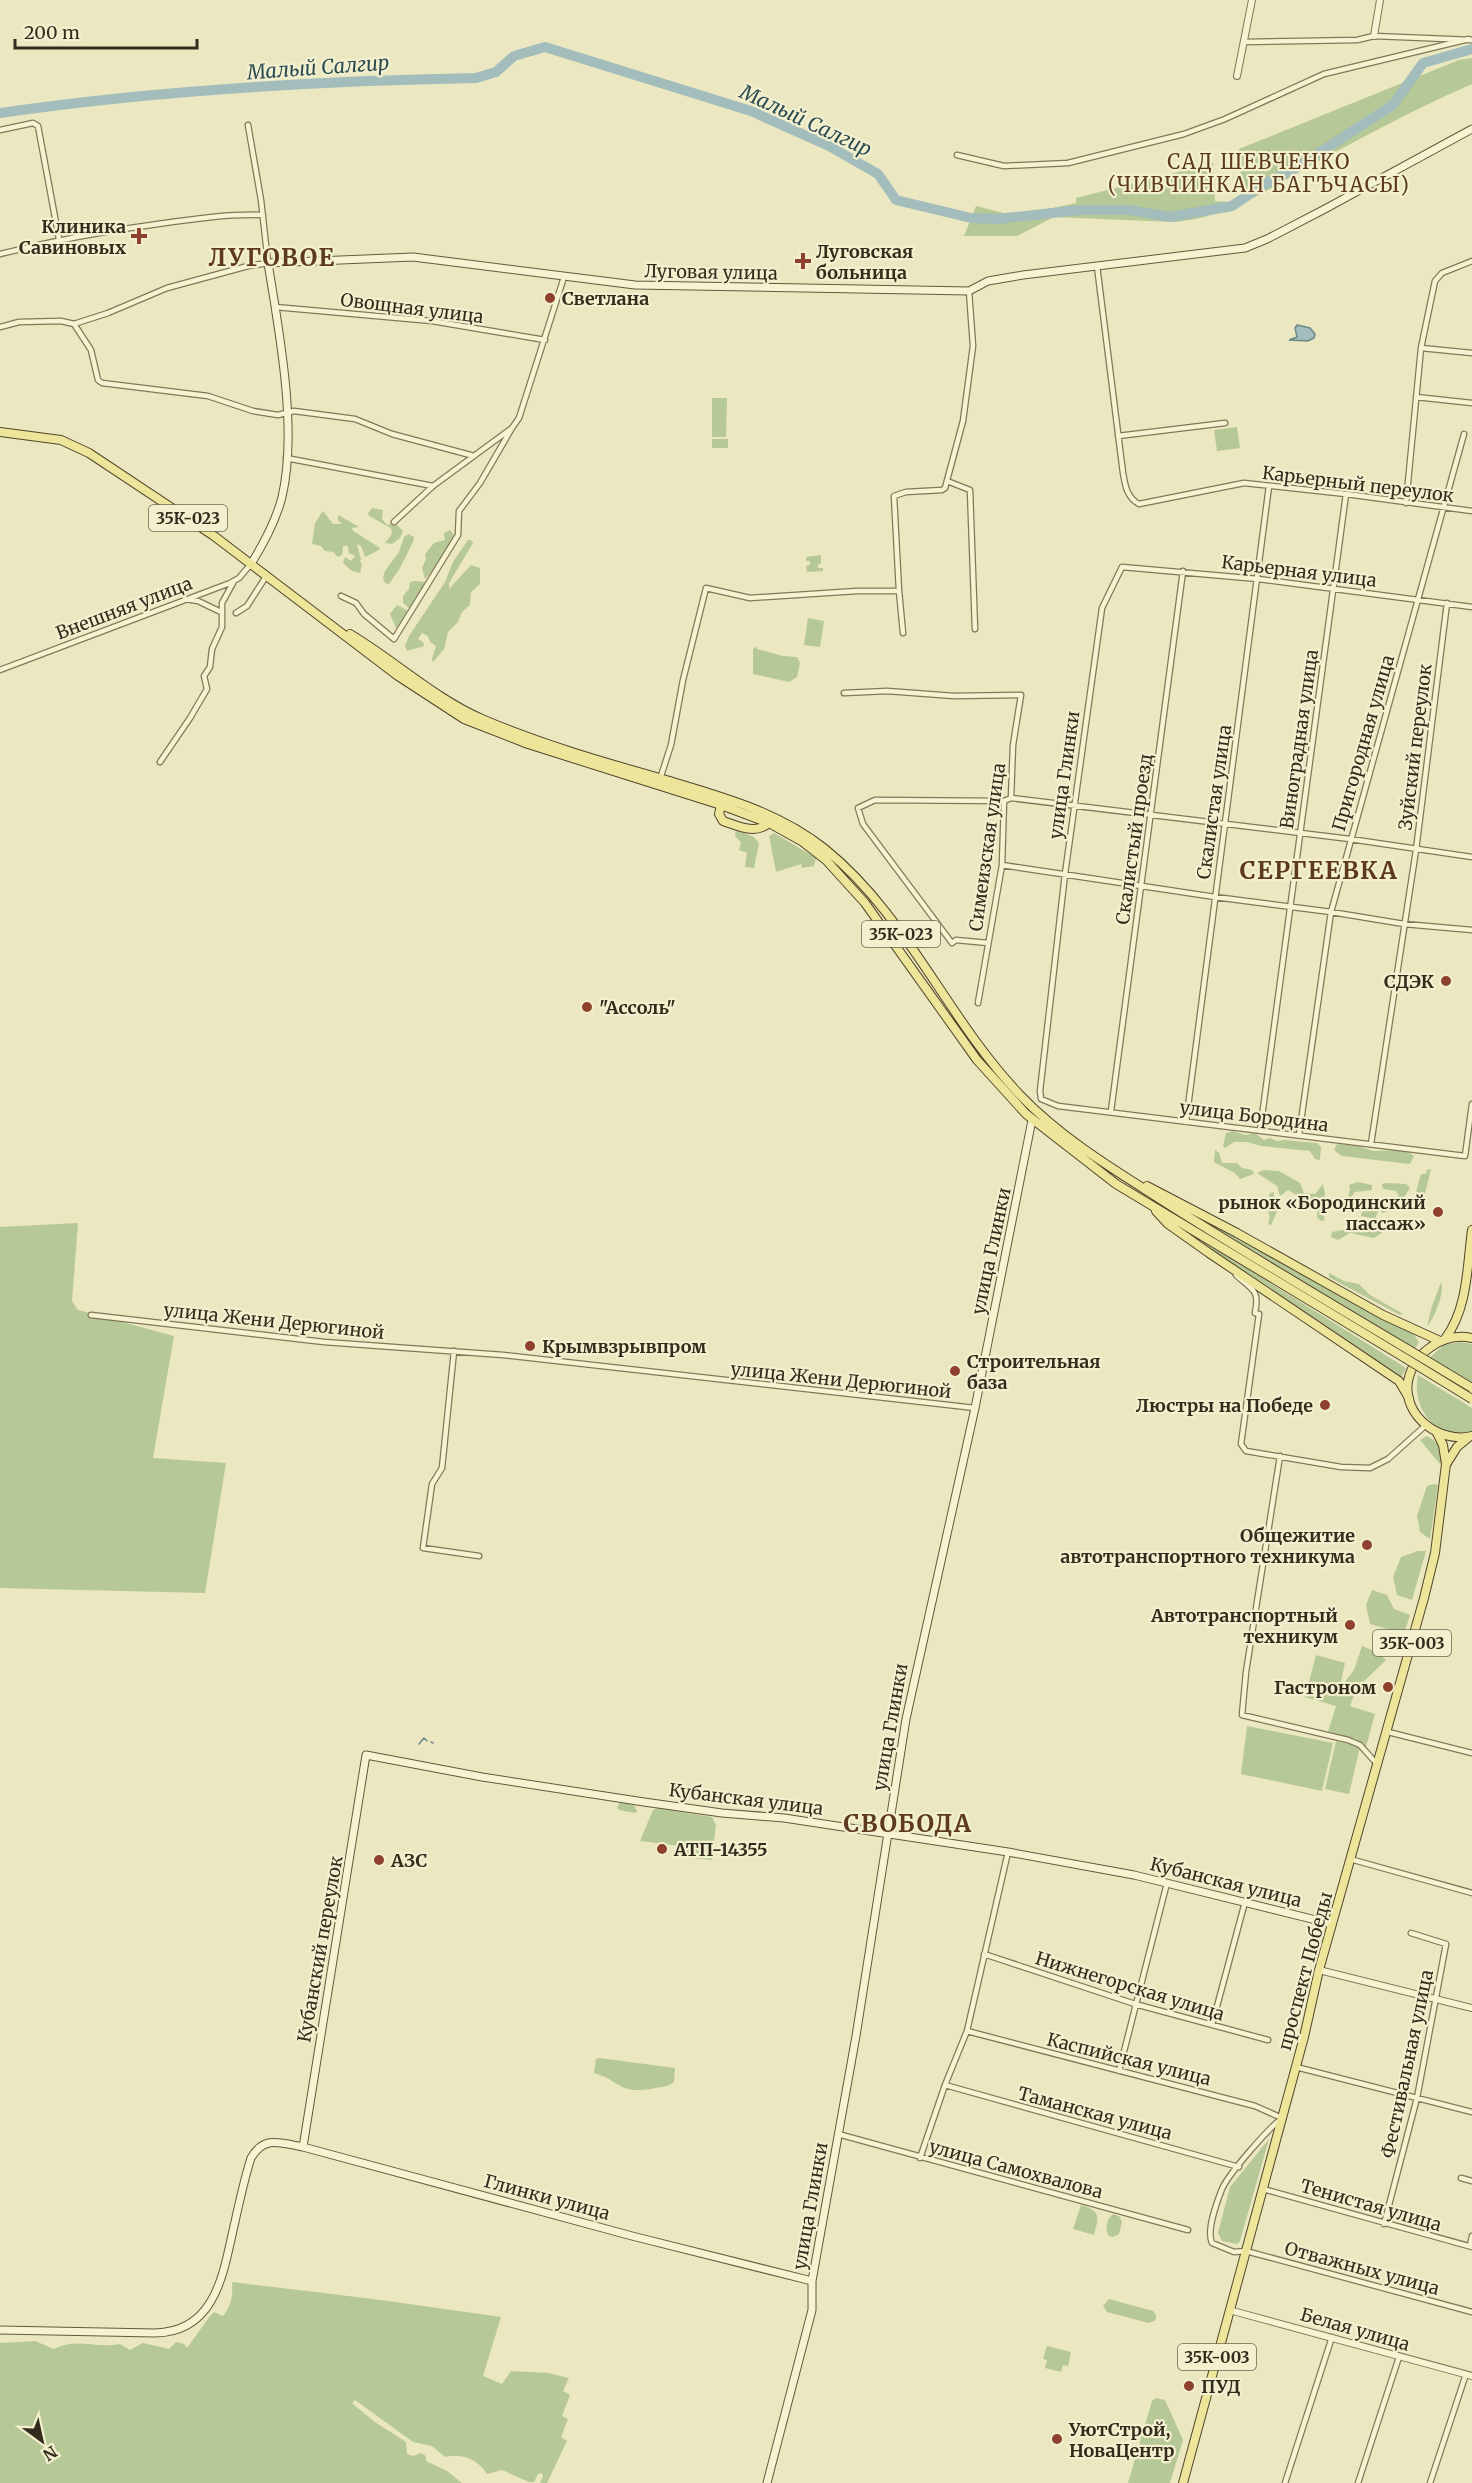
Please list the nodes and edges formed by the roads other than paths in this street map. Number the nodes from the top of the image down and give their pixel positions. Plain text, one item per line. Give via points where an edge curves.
1 (1252, 0) edge
2 (1380, 0) edge
3 (1374, 36) junction
4 (1470, 40) edge
5 (1244, 42) junction
6 (1237, 76) dead end
7 (248, 125) dead end
8 (1472, 129) edge
9 (0, 130) edge
10 (957, 155) dead end
11 (263, 215) junction
12 (59, 239) junction
13 (0, 254) edge
14 (1472, 261) edge
15 (268, 263) junction
16 (1097, 266) junction
17 (564, 277) junction
18 (969, 291) junction
19 (275, 307) junction
20 (74, 324) junction
21 (0, 327) edge
22 (545, 340) junction
23 (1420, 348) junction
24 (1472, 352) edge
25 (1416, 397) junction
26 (1472, 403) edge
27 (287, 413) junction
28 (1225, 423) dead end
29 (512, 428) junction
30 (0, 432) edge
31 (1464, 434) dead end
32 (1118, 436) junction
33 (474, 456) junction
34 (286, 458) junction
35 (947, 481) junction
36 (433, 486) junction
37 (1269, 486) junction
38 (1346, 494) junction
39 (1406, 503) junction
40 (1443, 509) junction
41 (1472, 511) edge
42 (394, 522) dead end
43 (251, 564) junction
44 (1122, 567) joint
45 (1184, 571) junction
46 (267, 575) junction
47 (1258, 579) junction
48 (235, 581) junction
49 (1333, 588) junction
50 (899, 591) junction
51 (341, 596) dead end
52 (184, 599) junction
53 (1419, 600) junction
54 (1447, 603) junction
55 (1472, 607) edge
56 (221, 612) junction
57 (236, 613) dead end
58 (327, 621) junction
59 (975, 629) dead end
60 (903, 633) dead end
61 (0, 670) edge
62 (844, 693) dead end
63 (160, 762) dead end
64 (660, 778) junction
65 (1011, 798) junction
66 (722, 801) junction
67 (1004, 801) junction
68 (1076, 806) junction
69 (1150, 816) junction
70 (769, 823) junction
71 (1225, 825) junction
72 (1300, 833) junction
73 (1350, 839) junction
74 (1416, 850) junction
75 (1472, 857) edge
76 (1002, 866) junction
77 (1065, 874) junction
78 (1141, 886) junction
79 (1215, 897) junction
80 (1290, 906) junction
81 (1331, 912) junction
82 (1404, 924) junction
83 (1472, 930) edge
84 (988, 943) junction
85 (978, 1003) dead end
86 (1041, 1099) joint
87 (1472, 1104) edge
88 (1111, 1111) junction
89 (1032, 1120) junction
90 (1186, 1122) junction
91 (1260, 1131) junction
92 (1299, 1135) junction
93 (1371, 1144) junction
94 (1131, 1181) junction
95 (1154, 1207) junction
96 (1472, 1230) edge
97 (1222, 1262) junction
98 (91, 1315) dead end
99 (1472, 1338) edge
100 (1442, 1340) junction
101 (454, 1351) junction
102 (1472, 1388) edge
103 (1409, 1398) junction
104 (1472, 1399) edge
105 (975, 1408) junction
106 (1426, 1425) junction
107 (1437, 1432) junction
108 (1471, 1436) edge
109 (1280, 1456) junction
110 (1446, 1464) junction
111 (479, 1556) dead end
112 (1388, 1732) junction
113 (1472, 1753) edge
114 (366, 1755) joint
115 (1378, 1766) junction
116 (888, 1833) junction
117 (1008, 1852) junction
118 (1350, 1858) junction
119 (1167, 1882) junction
120 (1472, 1893) edge
121 (1245, 1902) junction
122 (1332, 1924) junction
123 (1412, 1933) dead end
124 (984, 1954) junction
125 (1319, 1970) junction
126 (1435, 1999) junction
127 (1135, 2004) junction
128 (1472, 2008) edge
129 (1212, 2025) junction
130 (967, 2031) junction
131 (1268, 2040) dead end
132 (1296, 2067) junction
133 (1119, 2071) junction
134 (945, 2085) junction
135 (1417, 2098) junction
136 (1472, 2112) edge
137 (1282, 2118) junction
138 (838, 2134) junction
139 (303, 2147) junction
140 (920, 2157) junction
141 (1239, 2167) junction
142 (1461, 2178) dead end
143 (1472, 2181) edge
144 (1263, 2189) junction
145 (1384, 2224) junction
146 (1188, 2230) dead end
147 (1472, 2236) edge
148 (1471, 2247) edge
149 (1246, 2251) junction
150 (812, 2281) junction
151 (1229, 2310) junction
152 (1472, 2312) edge
153 (0, 2330) edge
154 (1332, 2337) junction
155 (1399, 2357) junction
156 (1469, 2375) edge
157 (767, 2483) edge
158 (1183, 2483) edge
159 (1285, 2483) edge
160 (1358, 2483) edge
161 (1430, 2483) edge

1 - 5 street
2 - 3 street
3 - 4 street
3 - 5 street via 1357,40
4 - 10 street via 1324,74 1184,135 1068,163 1004,166
5 - 6 street
7 - 11 street
8 - 16 main road, Луговая улица via 1256,244 1235,250
9 - 12 street via 33,123 38,126
11 - 12 street via 193,219
11 - 15 street
12 - 13 street
14 - 23 street via 1442,273 1435,281
15 - 17 main road, Луговая улица via 413,257
15 - 19 main road
15 - 20 street, Луговая улица via 168,288
16 - 18 main road, Луговая улица via 988,281
16 - 32 street
17 - 18 main road, Луговая улица via 635,285
17 - 22 street
18 - 35 street via 973,346 963,420
19 - 22 street, Овощная улица via 432,321
19 - 27 main road
20 - 21 street, Луговая улица via 19,322
20 - 27 street via 91,350 102,383 208,396 253,411
22 - 29 street via 519,418
23 - 24 street
23 - 25 street
25 - 26 street
25 - 39 street
27 - 33 street via 355,419 392,434
27 - 34 main road
28 - 32 street
29 - 33 street
29 - 51 street via 459,511 458,536 394,639 356,603
30 - 43 main road, 35К-023 via 61,440 89,453
31 - 40 street, Пригородная улица
32 - 37 street, Карьерный переулок via 1124,481 1130,497 1139,504 1244,483
33 - 36 street
34 - 36 street
34 - 43 main road via 278,510
35 - 50 street via 942,490 894,496
35 - 59 street via 970,490
36 - 42 street
37 - 38 street, Карьерный переулок
37 - 47 street, Скалистая улица
38 - 39 street, Карьерный переулок
38 - 49 street, Виноградная улица
39 - 40 street, Карьерный переулок
40 - 41 street, Карьерный переулок
40 - 53 street, Пригородная улица
43 - 46 main road, 35К-023
43 - 48 street, Внешняя улица
44 - 45 street, Карьерная улица
44 - 68 street, улица Глинки via 1102,608
45 - 47 street, Карьерная улица
45 - 69 street, Скалистый проезд
46 - 57 street via 248,606
46 - 58 main road, 35К-023
47 - 49 street, Карьерная улица
47 - 71 street, Скалистая улица
48 - 52 street, Внешняя улица
48 - 56 street via 223,599
49 - 53 street, Карьерная улица
49 - 72 street, Виноградная улица
50 - 60 street
50 - 64 street via 750,598 706,588 671,746
52 - 56 street
52 - 61 street, Внешняя улица
53 - 54 street, Карьерная улица
53 - 73 street, Пригородная улица
54 - 55 street, Карьерная улица
54 - 74 street, Зуйский переулок
56 - 63 street via 222,627 204,676 207,690
58 - 64 main road, 35К-023 via 483,720
58 - 66 main road, 35К-023 via 398,676 464,719 518,741
62 - 65 street, Симеизская улица via 1021,695 1013,745
64 - 66 main road, 35К-023
65 - 67 street, Симеизская улица
65 - 68 street
66 - 70 main road, 35К-023
66 - 70 main road via 719,817 723,821 753,830
66 - 94 main road, 35К-023 via 792,826 826,849 878,903 958,1017 1020,1096
67 - 76 street, Симеизская улица
67 - 84 street via 875,800 858,808 863,824 952,943
68 - 69 street
68 - 77 street, улица Глинки
69 - 71 street
69 - 78 street, Скалистый проезд
70 - 89 main road, 35К-023 via 814,850 847,881 977,1060
71 - 72 street
71 - 79 street, Скалистая улица
72 - 73 street
72 - 80 street, Виноградная улица
73 - 74 street
73 - 81 street, Пригородная улица
74 - 75 street
74 - 82 street, Зуйский переулок
76 - 77 street
76 - 84 street, Симеизская улица
77 - 78 street
77 - 86 street, улица Глинки
78 - 79 street
78 - 88 street, Скалистый проезд
79 - 80 street
79 - 90 street, Скалистая улица
80 - 81 street
80 - 91 street, Виноградная улица
81 - 82 street
81 - 92 street, Пригородная улица
82 - 83 street
82 - 93 street, Зуйский переулок
84 - 85 street, Симеизская улица
86 - 88 street, улица Бородина via 1058,1106
87 - 93 street, улица Бородина via 1465,1156
88 - 90 street, улица Бородина
89 - 95 main road, 35К-023 via 1116,1184
89 - 105 main road, улица Глинки
90 - 91 street, улица Бородина
91 - 92 street, улица Бородина
92 - 93 street, улица Бородина
94 - 100 main road via 1160,1191 1383,1315
94 - 102 main road, 35К-023, bridge
95 - 97 main road via 1168,1224
95 - 104 main road, 35К-023, bridge
96 - 100 main road via 1462,1304 1458,1318
97 - 103 main road via 1399,1382
97 - 109 street via 1258,1299 1241,1444 1246,1451
98 - 101 street, улица Жени Дерюгиной via 324,1342
99 - 100 main road
100 - 103 main road via 1418,1360 1408,1380
101 - 105 street, улица Жени Дерюгиной
101 - 111 street via 442,1468 432,1484 423,1548
103 - 106 main road
105 - 116 main road, улица Глинки via 916,1667
106 - 107 main road
106 - 109 street via 1388,1459 1370,1468
107 - 108 main road
107 - 110 main road, проспект Победы
108 - 110 main road via 1457,1447
109 - 115 street via 1242,1715 1348,1740 1360,1745
110 - 112 main road, проспект Победы / 35К-003 via 1435,1553
112 - 113 street
112 - 115 main road, проспект Победы / 35К-003
114 - 116 main road, Кубанская улица via 644,1802
114 - 139 main road, Кубанский переулок
115 - 118 main road, проспект Победы / 35К-003
116 - 117 main road, Кубанская улица
116 - 138 main road, улица Глинки
117 - 119 main road, Кубанская улица
117 - 124 street
118 - 120 street
118 - 122 main road, проспект Победы / 35К-003
119 - 121 main road, Кубанская улица
119 - 127 street
121 - 122 main road, Кубанская улица
121 - 129 street
122 - 125 main road, проспект Победы / 35К-003
123 - 126 street, Фестивальная улица via 1446,1944
124 - 127 street, Нижнегорская улица
124 - 130 street
125 - 126 street
125 - 132 main road, проспект Победы / 35К-003
126 - 128 street
126 - 135 street, Фестивальная улица
127 - 129 street, Нижнегорская улица
127 - 133 street
129 - 131 street, Нижнегорская улица
130 - 133 street, Каспийская улица
130 - 134 street
132 - 135 street
132 - 137 main road, проспект Победы / 35К-003
133 - 137 street, Каспийская улица via 1255,2106
134 - 140 street
134 - 141 street, Таманская улица
135 - 136 street
135 - 145 street, Фестивальная улица
137 - 141 street
137 - 144 main road, проспект Победы / 35К-003
138 - 140 street, улица Самохвалова
138 - 150 main road, улица Глинки
139 - 150 main road, Глинки улица
139 - 153 main road, Глинки улица via 274,2141 260,2146 251,2158 220,2286 208,2306 189,2325 155,2333
140 - 146 street, улица Самохвалова
141 - 149 street, Отважных улица via 1223,2187 1210,2238 1216,2246
142 - 143 street
144 - 145 street, Тенистая улица
144 - 149 main road, проспект Победы / 35К-003
145 - 148 street, Тенистая улица
147 - 148 street
149 - 151 main road, проспект Победы / 35К-003
149 - 152 street, Отважных улица
150 - 157 main road, улица Глинки via 811,2316
151 - 154 street, Белая улица
151 - 158 main road, проспект Победы / 35К-003
154 - 155 street, Белая улица
154 - 159 street
155 - 156 street, Белая улица
155 - 160 street
156 - 161 street

